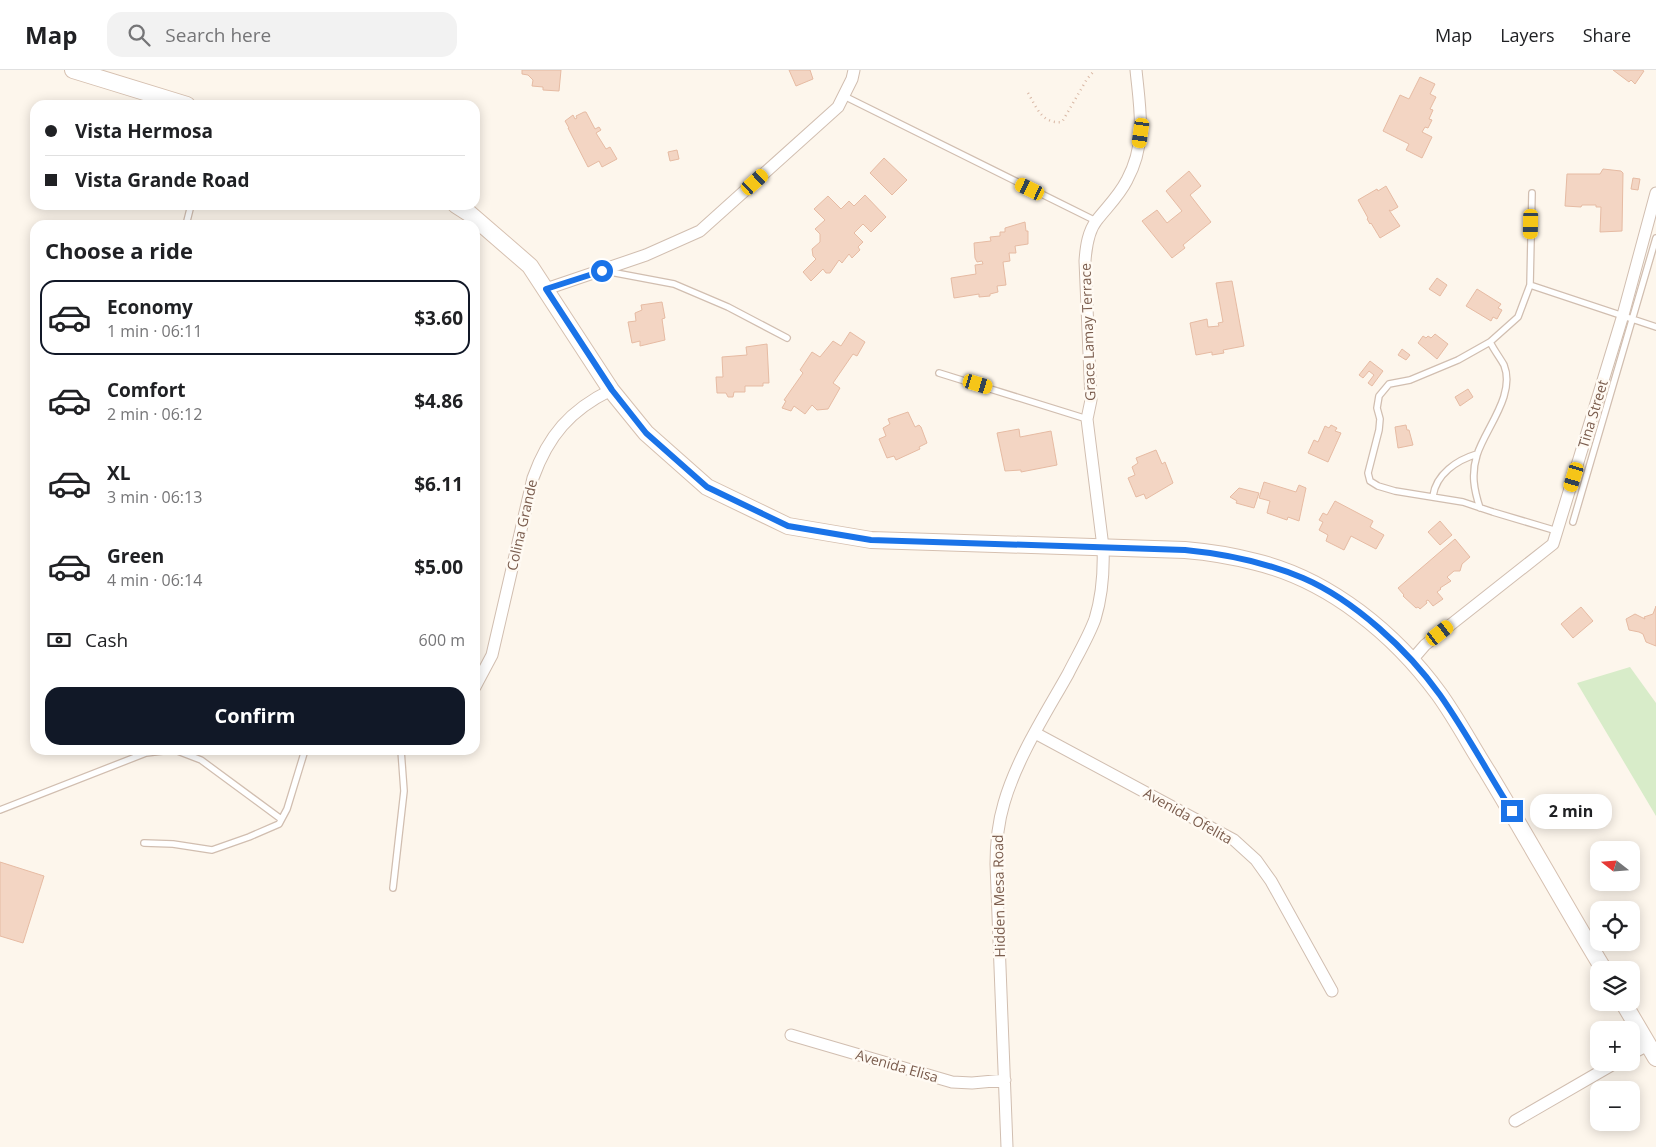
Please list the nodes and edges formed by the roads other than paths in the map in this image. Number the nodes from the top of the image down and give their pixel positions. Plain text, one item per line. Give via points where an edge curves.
1 (73, 70) edge
2 (854, 70) edge
3 (1136, 70) edge
4 (844, 96) junction
5 (171, 100) edge
6 (1656, 193) edge
7 (1532, 194) dead end
8 (464, 210) edge
9 (477, 220) edge
10 (1096, 221) junction
11 (480, 223) edge
12 (1656, 238) edge
13 (602, 271) junction
14 (1530, 285) junction
15 (546, 289) junction
16 (1628, 317) junction
17 (1656, 327) edge
18 (787, 338) dead end
19 (1490, 342) junction
20 (939, 373) dead end
21 (612, 390) junction
22 (1087, 418) junction
23 (1477, 454) junction
24 (1433, 496) junction
25 (1480, 508) junction
26 (1573, 522) dead end
27 (1558, 530) junction
28 (1103, 547) junction
29 (1412, 660) junction
30 (480, 678) edge
31 (1035, 733) junction
32 (141, 755) edge
33 (188, 755) edge
34 (303, 755) edge
35 (401, 755) edge
36 (0, 810) edge
37 (280, 822) junction
38 (144, 843) dead end
39 (393, 888) dead end
40 (1599, 961) edge
41 (1332, 992) dead end
42 (1628, 1011) edge
43 (790, 1035) dead end
44 (1652, 1052) edge
45 (1601, 1071) edge
46 (1005, 1080) junction
47 (1515, 1121) dead end
48 (1007, 1147) edge

1 - 5 street
2 - 4 street
3 - 10 street, Grace Lamay Terrace via 1141,133 1139,150 1123,188
4 - 10 lane
4 - 13 street via 838,107 700,231 651,254
6 - 16 street, Tina Street
7 - 14 lane
8 - 9 street
10 - 22 street, Grace Lamay Terrace via 1088,240 1085,261 1091,400
11 - 15 street via 530,266
12 - 16 lane
13 - 15 street
13 - 18 lane via 674,284 728,307
14 - 16 lane
14 - 19 lane via 1518,317
15 - 21 street
16 - 17 lane
16 - 26 lane
16 - 27 street, Tina Street
19 - 23 lane via 1504,366 1506,380 1501,406
19 - 24 lane via 1458,360 1410,380 1388,384 1379,396 1377,408 1380,419 1368,473 1370,481 1395,491
20 - 22 lane
21 - 28 street via 646,433 707,487 788,526 871,540
21 - 30 street, Colina Grande via 587,403 566,421 538,463 492,655
22 - 28 street, Grace Lamay Terrace
23 - 24 lane via 1453,465 1434,488
23 - 25 lane via 1473,473
24 - 25 lane
25 - 27 lane
27 - 29 street, Tina Street via 1554,544 1424,645
28 - 29 street via 1208,552 1257,562 1304,579 1338,598 1384,632
28 - 31 street, Hidden Mesa Road via 1103,582 1095,618
29 - 40 street via 1445,703
31 - 41 street, Avenida Ofelita via 1234,840 1247,851 1271,881
31 - 46 street, Hidden Mesa Road via 1008,791 997,834
32 - 36 lane
33 - 37 lane via 201,760
34 - 37 lane
35 - 39 lane via 404,791
37 - 38 lane via 212,850
42 - 44 street
43 - 46 street, Avenida Elisa via 952,1082
45 - 47 street
46 - 48 street, Hidden Mesa Road

